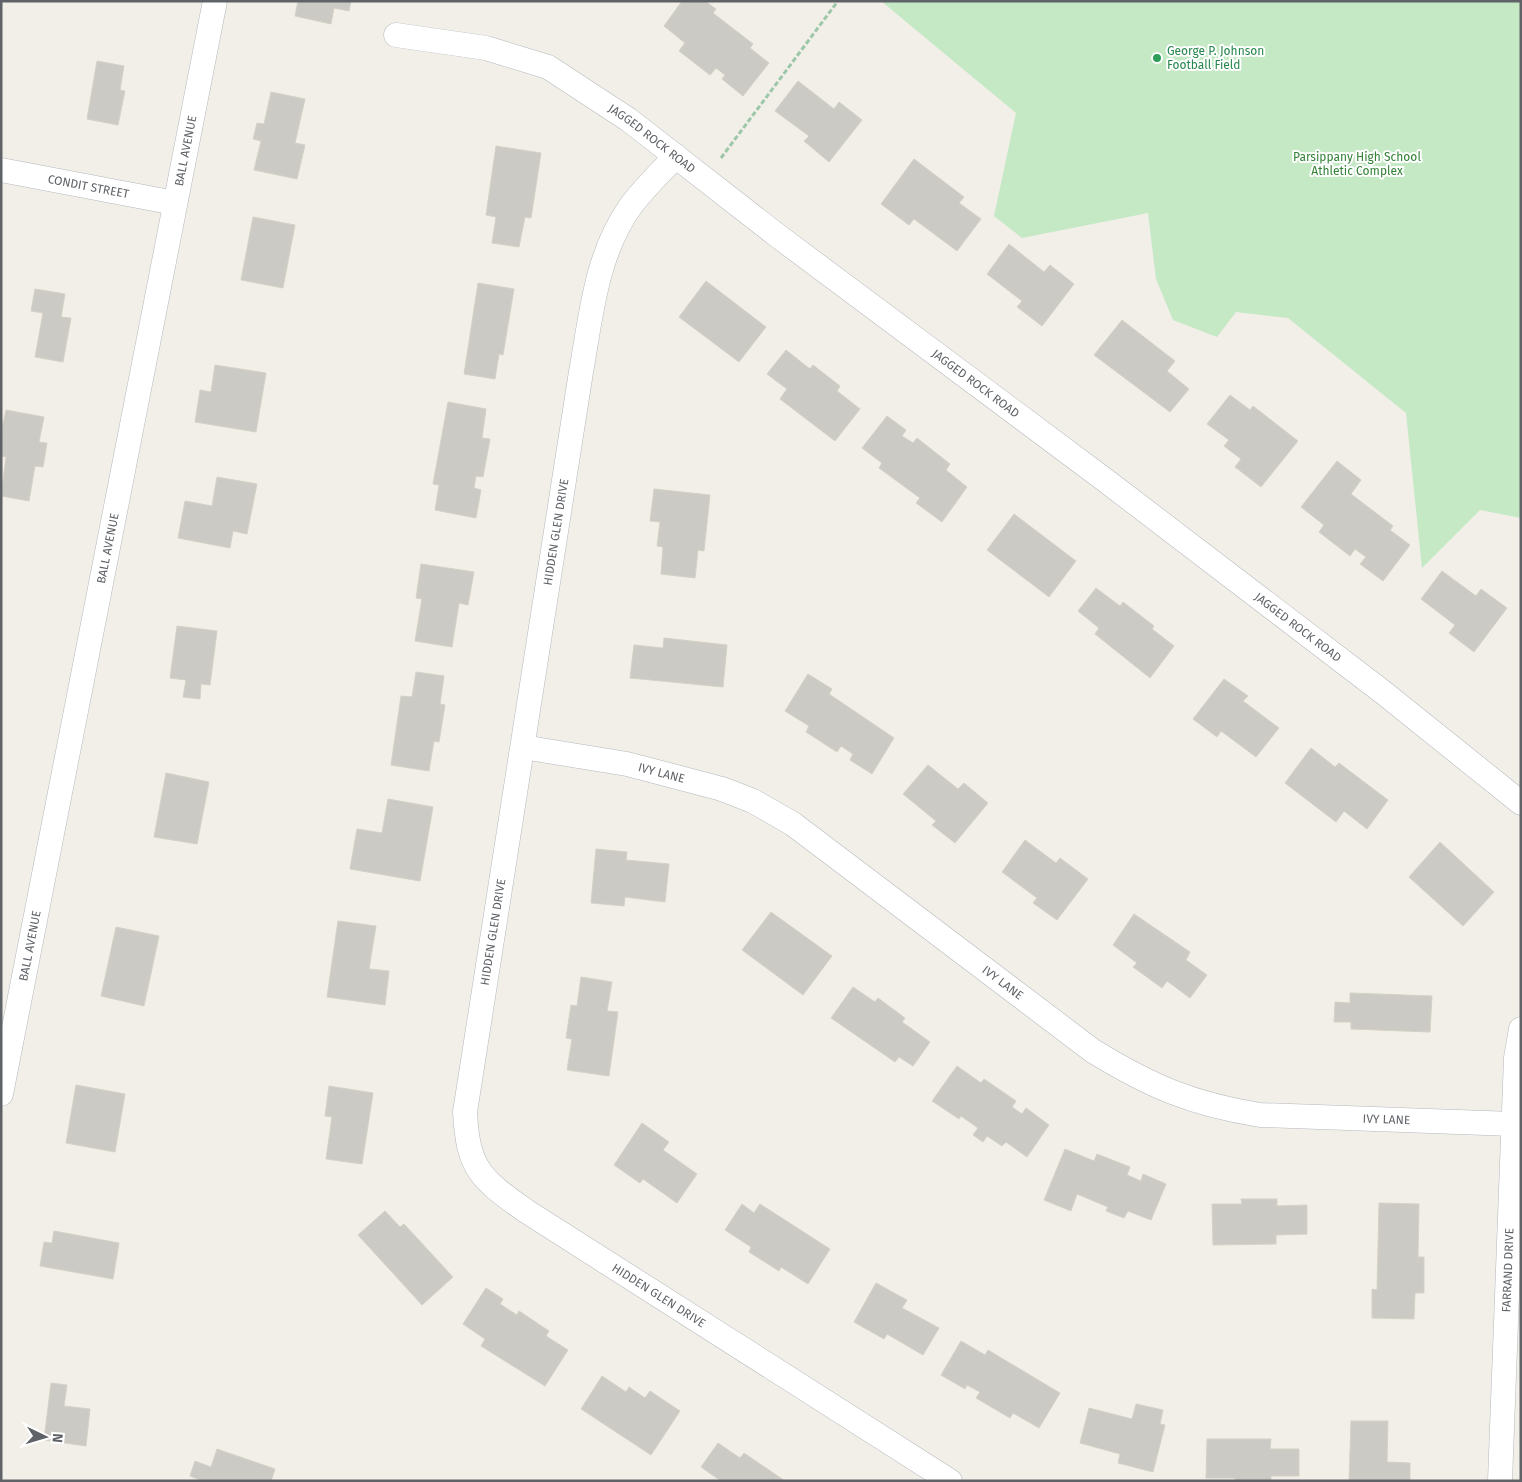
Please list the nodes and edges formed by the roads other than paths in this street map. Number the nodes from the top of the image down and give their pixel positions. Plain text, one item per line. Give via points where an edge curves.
1 (215, 1) edge
2 (396, 34) dead end
3 (676, 156) junction
4 (1, 170) edge
5 (175, 203) junction
6 (523, 748) junction
7 (1521, 803) edge
8 (1521, 1029) edge
9 (1, 1094) edge
10 (1513, 1124) junction
11 (950, 1481) edge
12 (1500, 1481) edge

1 - 5 street, BALL AVENUE
2 - 3 street, JAGGED ROCK ROAD via 486,48 548,67 629,120
3 - 6 street, HIDDEN GLEN DRIVE via 630,207 611,242 598,279
3 - 7 street, JAGGED ROCK ROAD via 1384,693
4 - 5 street, CONDIT STREET
5 - 9 street, BALL AVENUE
6 - 10 street, IVY LANE via 626,764 722,789 753,801 793,824 1093,1051 1135,1076 1183,1098 1260,1115
6 - 11 street, HIDDEN GLEN DRIVE via 465,1112 469,1151 477,1169 489,1184 526,1211
8 - 10 street, FARRAND DRIVE via 1516,1058
10 - 12 street, FARRAND DRIVE

